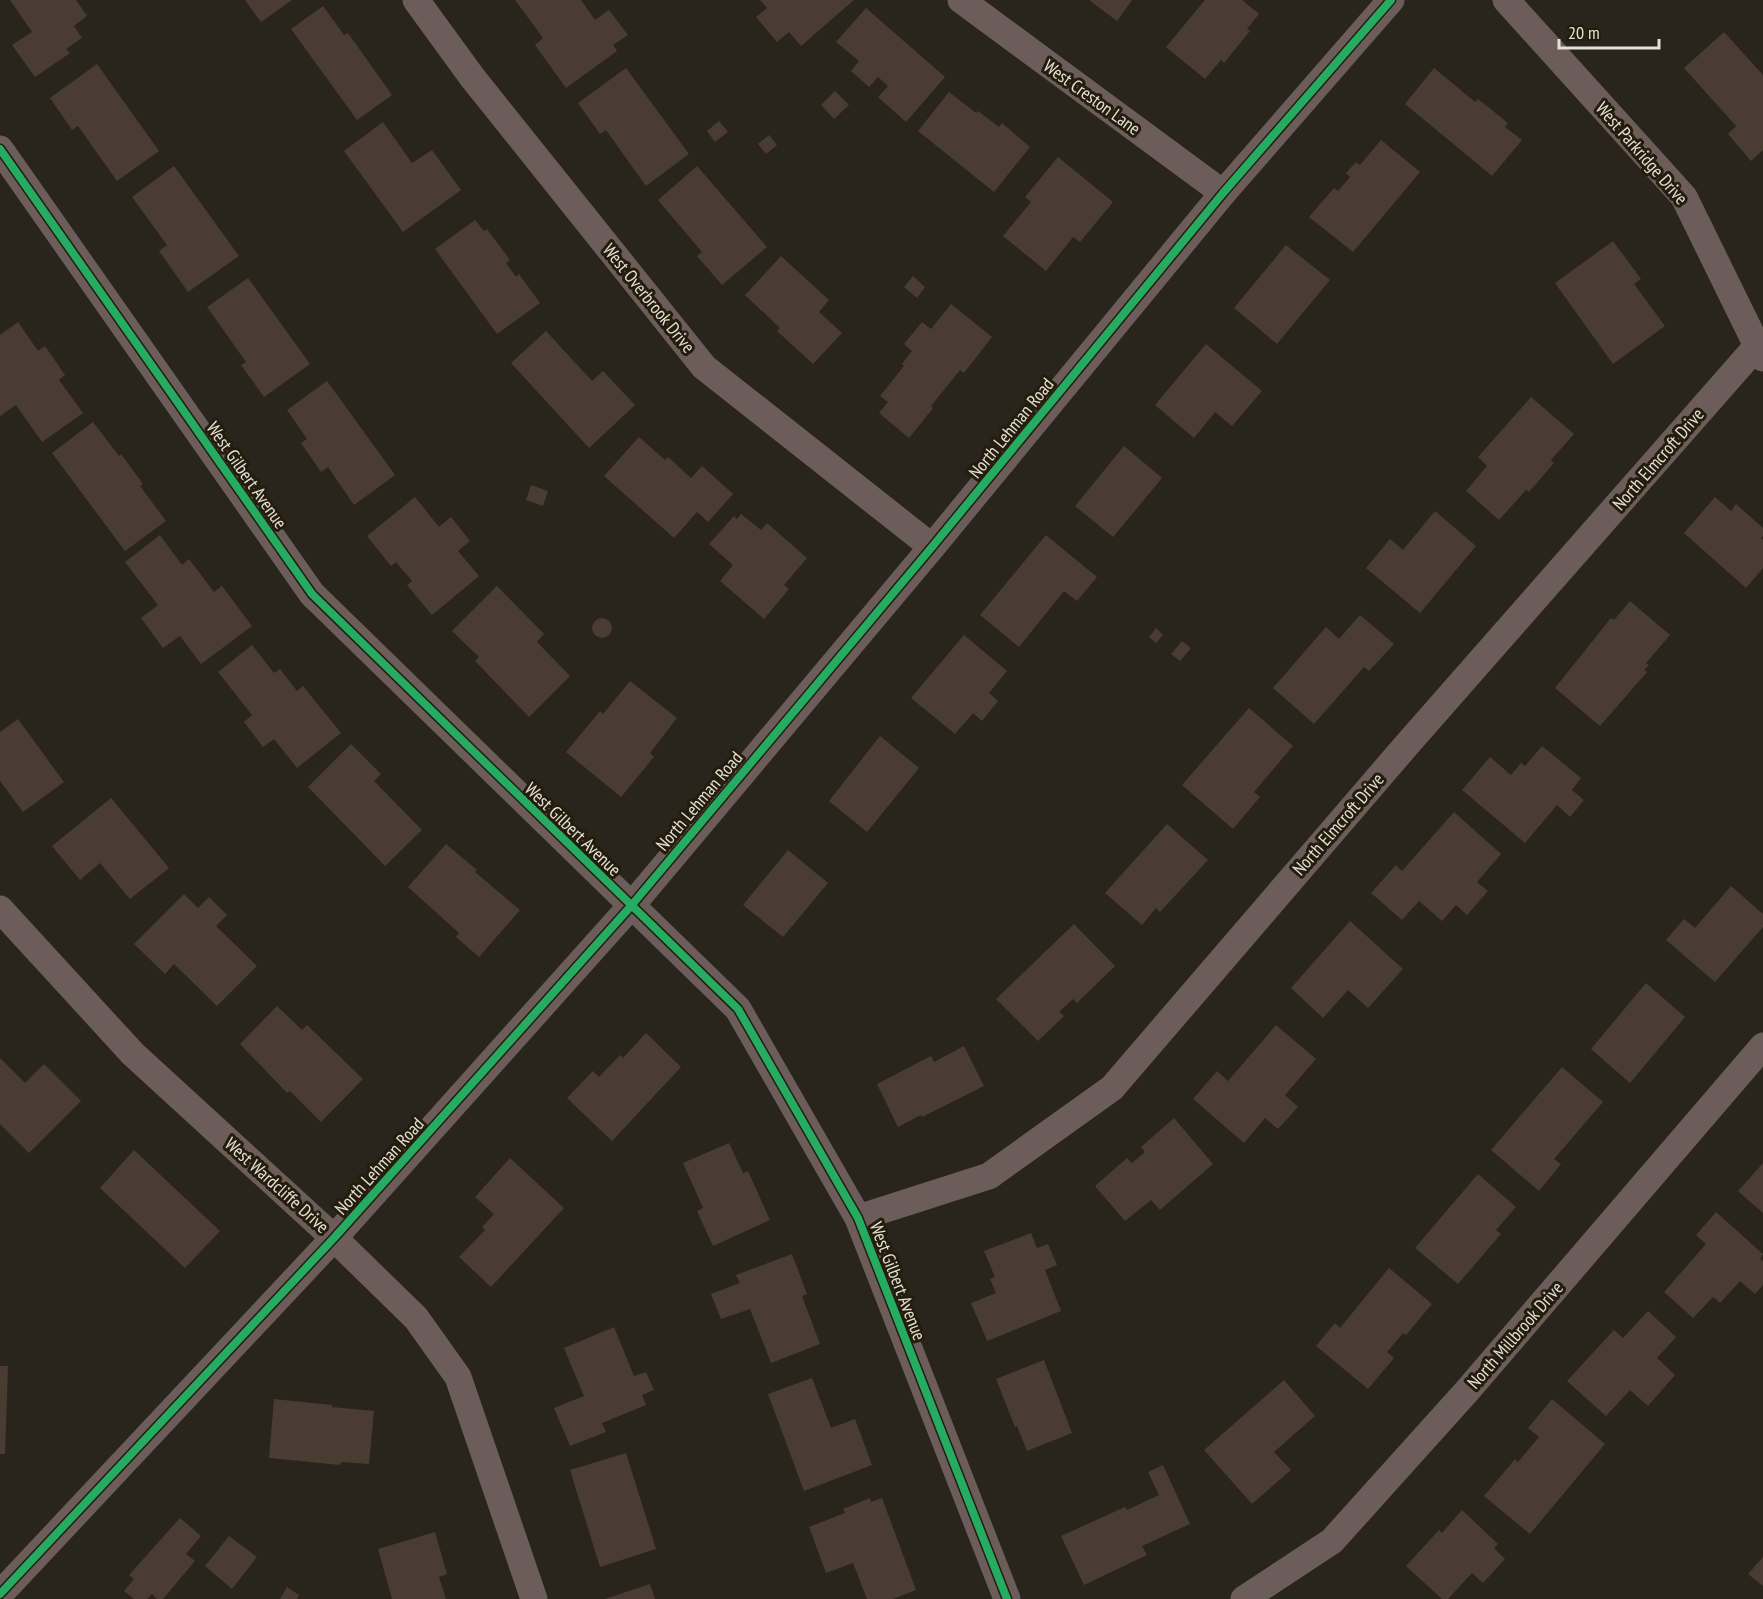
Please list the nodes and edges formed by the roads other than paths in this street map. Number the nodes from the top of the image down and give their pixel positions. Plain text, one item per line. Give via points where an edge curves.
1 (416, 0) edge
2 (961, 0) edge
3 (1391, 0) edge
4 (1506, 0) edge
5 (0, 149) edge
6 (1223, 194) junction
7 (1760, 352) edge
8 (932, 547) junction
9 (631, 906) junction
10 (0, 909) edge
11 (1763, 1046) edge
12 (858, 1218) junction
13 (334, 1238) junction
14 (0, 1594) edge
15 (534, 1599) edge
16 (1007, 1599) edge
17 (1244, 1599) edge

1 - 8 street, West Overbrook Drive via 472,77 704,367
2 - 6 street, West Creston Lane
3 - 6 street, North Lehman Road
4 - 7 street, West Parkridge Drive via 1684,197
5 - 9 street, West Gilbert Avenue via 312,594
6 - 8 street, North Lehman Road
7 - 12 street, North Elmcroft Drive via 1404,748 1112,1088 989,1176
8 - 9 street, North Lehman Road
9 - 12 street, West Gilbert Avenue via 738,1009
9 - 13 street, North Lehman Road
10 - 13 street, West Wardcliffe Drive via 133,1054
11 - 17 street, North Millbrook Drive via 1467,1391 1332,1541
12 - 16 street, West Gilbert Avenue
13 - 14 street, North Lehman Road
13 - 15 street, West Wardcliffe Drive via 416,1318 458,1377

